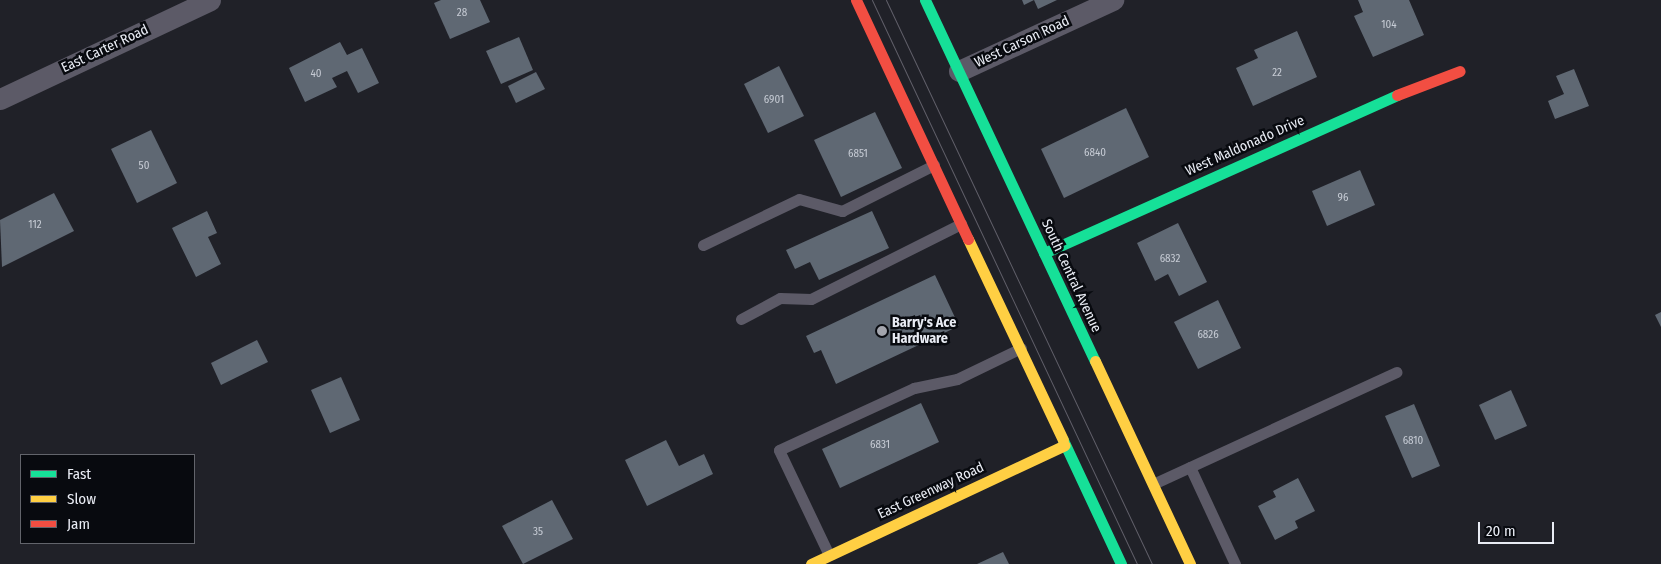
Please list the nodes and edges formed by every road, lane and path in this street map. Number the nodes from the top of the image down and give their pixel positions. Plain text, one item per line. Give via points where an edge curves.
1 (210, 0) edge
2 (856, 0) edge
3 (925, 0) edge
4 (1113, 0) edge
5 (959, 71) junction
6 (1460, 71) dead end
7 (0, 98) edge
8 (934, 165) junction
9 (961, 224) junction
10 (704, 245) dead end
11 (1044, 253) junction
12 (741, 319) dead end
13 (1021, 348) junction
14 (1396, 372) dead end
15 (1065, 445) junction
16 (1190, 468) junction
17 (1152, 484) junction
18 (829, 556) junction
19 (811, 564) edge
20 (1120, 564) edge
21 (1190, 564) edge
22 (1235, 564) edge

1 - 7 street, East Carter Road
2 - 8 main road
3 - 5 main road, South Central Avenue
4 - 5 street, West Carson Road
5 - 11 main road, South Central Avenue
6 - 11 main road, West Maldonado Drive via 1284,144
8 - 9 main road
8 - 10 lane via 842,211 799,199
9 - 12 lane via 811,299 780,298
9 - 13 main road
11 - 17 main road, South Central Avenue
13 - 15 main road
13 - 18 lane via 956,379 914,388 779,450
14 - 16 lane
15 - 18 main road, East Greenway Road
15 - 20 main road
16 - 17 lane
16 - 22 lane
17 - 21 main road, South Central Avenue
18 - 19 main road, East Greenway Road

